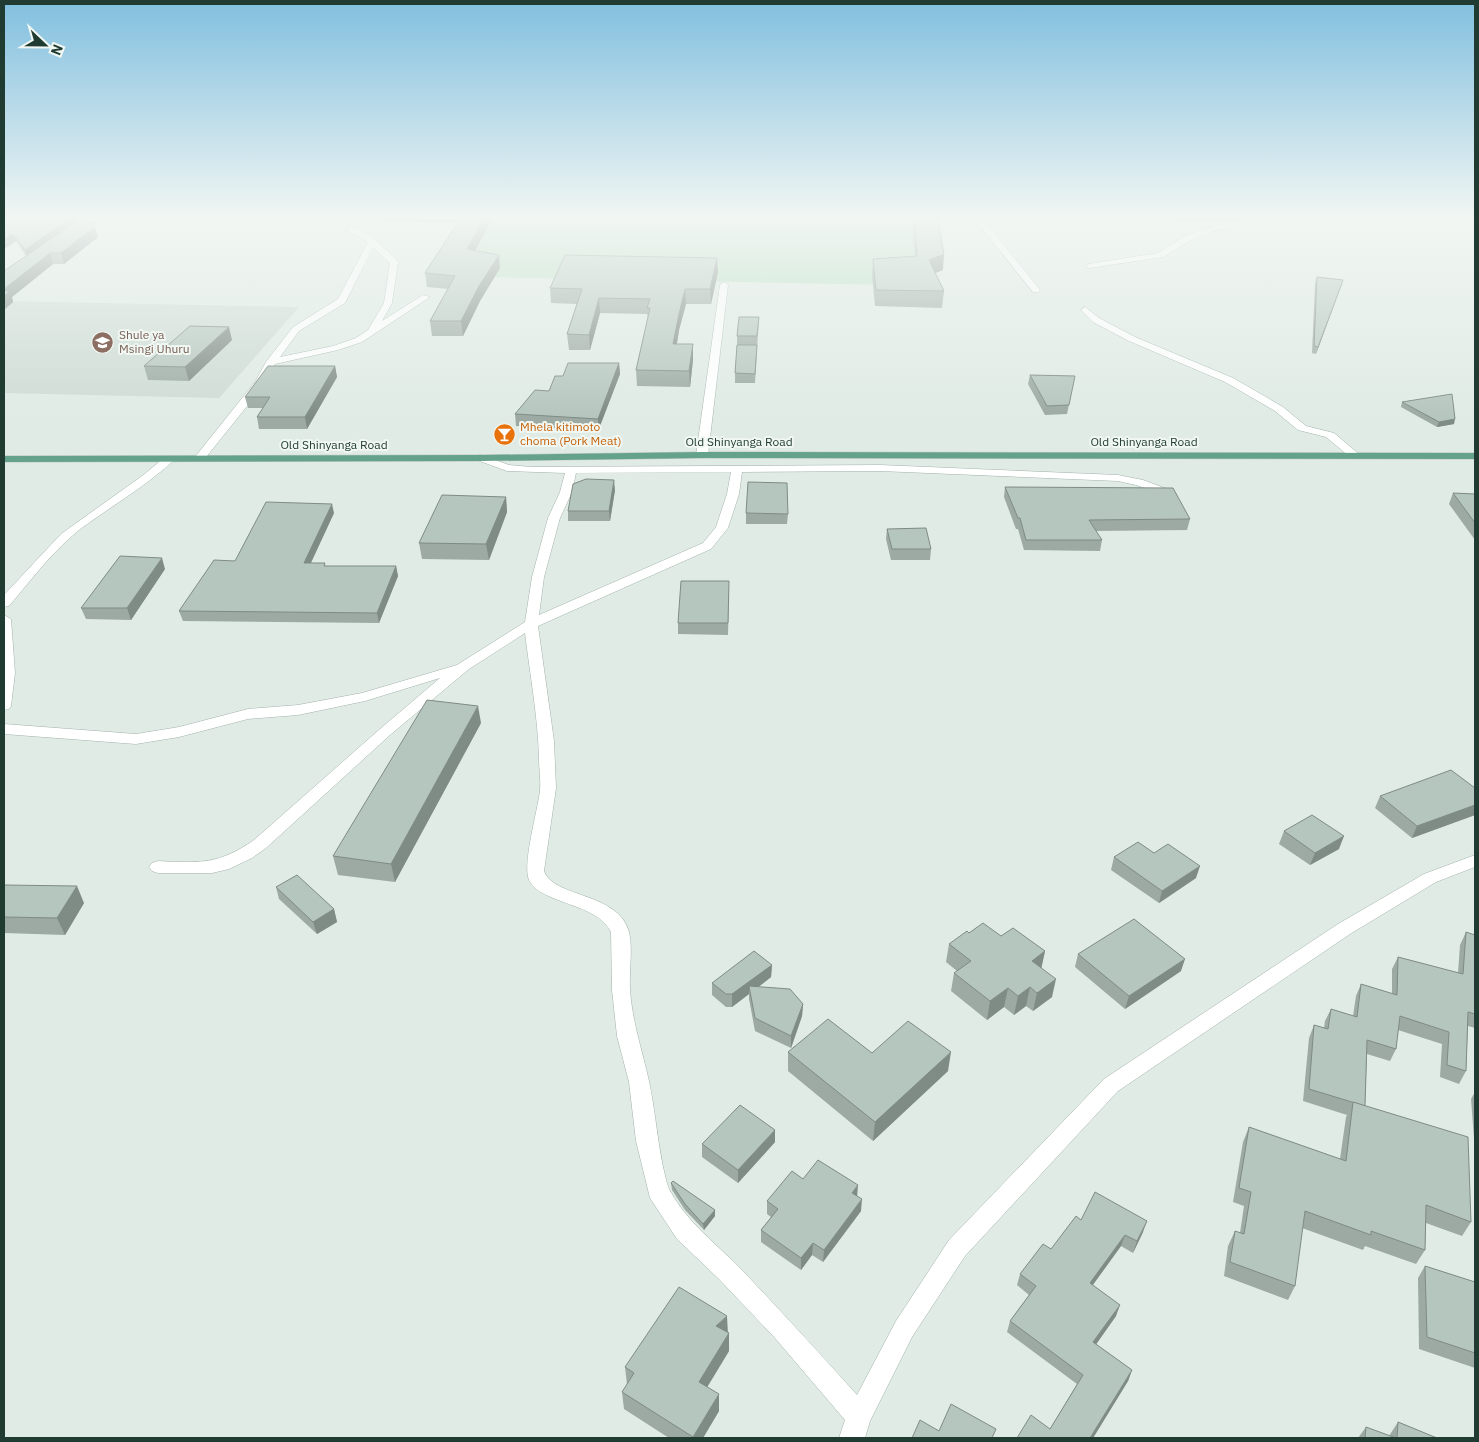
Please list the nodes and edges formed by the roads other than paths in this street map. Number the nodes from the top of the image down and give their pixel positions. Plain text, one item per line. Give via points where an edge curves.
1 (351, 283) edge
2 (391, 283) edge
3 (1032, 283) edge
4 (724, 284) dead end
5 (1036, 290) dead end
6 (426, 297) dead end
7 (1085, 310) dead end
8 (371, 332) junction
9 (271, 362) junction
10 (702, 455) junction
11 (1354, 455) junction
12 (1475, 456) edge
13 (481, 458) junction
14 (4, 459) edge
15 (199, 459) junction
16 (168, 460) junction
17 (571, 470) junction
18 (737, 470) junction
19 (1171, 494) edge
20 (4, 603) edge
21 (4, 619) edge
22 (531, 624) junction
23 (464, 666) junction
24 (4, 706) edge
25 (4, 728) edge
26 (1475, 861) edge
27 (158, 867) dead end
28 (859, 1417) junction
29 (852, 1438) edge

1 - 9 street via 342,301 296,329
2 - 8 street via 388,303
3 - 5 street
4 - 10 street
6 - 8 street
7 - 11 street via 1096,320 1132,339 1229,380 1279,409 1302,428 1330,436
8 - 9 street via 335,348
9 - 15 street via 260,383
10 - 11 main road, Old Shinyanga Road
10 - 13 main road, Old Shinyanga Road
11 - 12 main road, Old Shinyanga Road
13 - 15 main road, Old Shinyanga Road
13 - 17 street via 507,468
14 - 16 main road, Old Shinyanga Road
15 - 16 main road, Old Shinyanga Road
16 - 20 street via 149,477 75,528 49,551
17 - 18 street
17 - 22 street via 543,560
18 - 19 street via 880,468 1118,478
18 - 22 street via 722,528 706,546
21 - 24 street via 8,688
22 - 23 street
22 - 28 street via 546,740 548,788 535,871 538,880 547,887 614,919 620,932 621,990 626,1027 658,1191 685,1232 783,1330
23 - 25 street via 365,697 298,710 248,714 179,732 136,738
23 - 27 street via 240,859 210,869
26 - 28 street via 1430,878 1344,929 1111,1085 957,1248 904,1329
28 - 29 street

